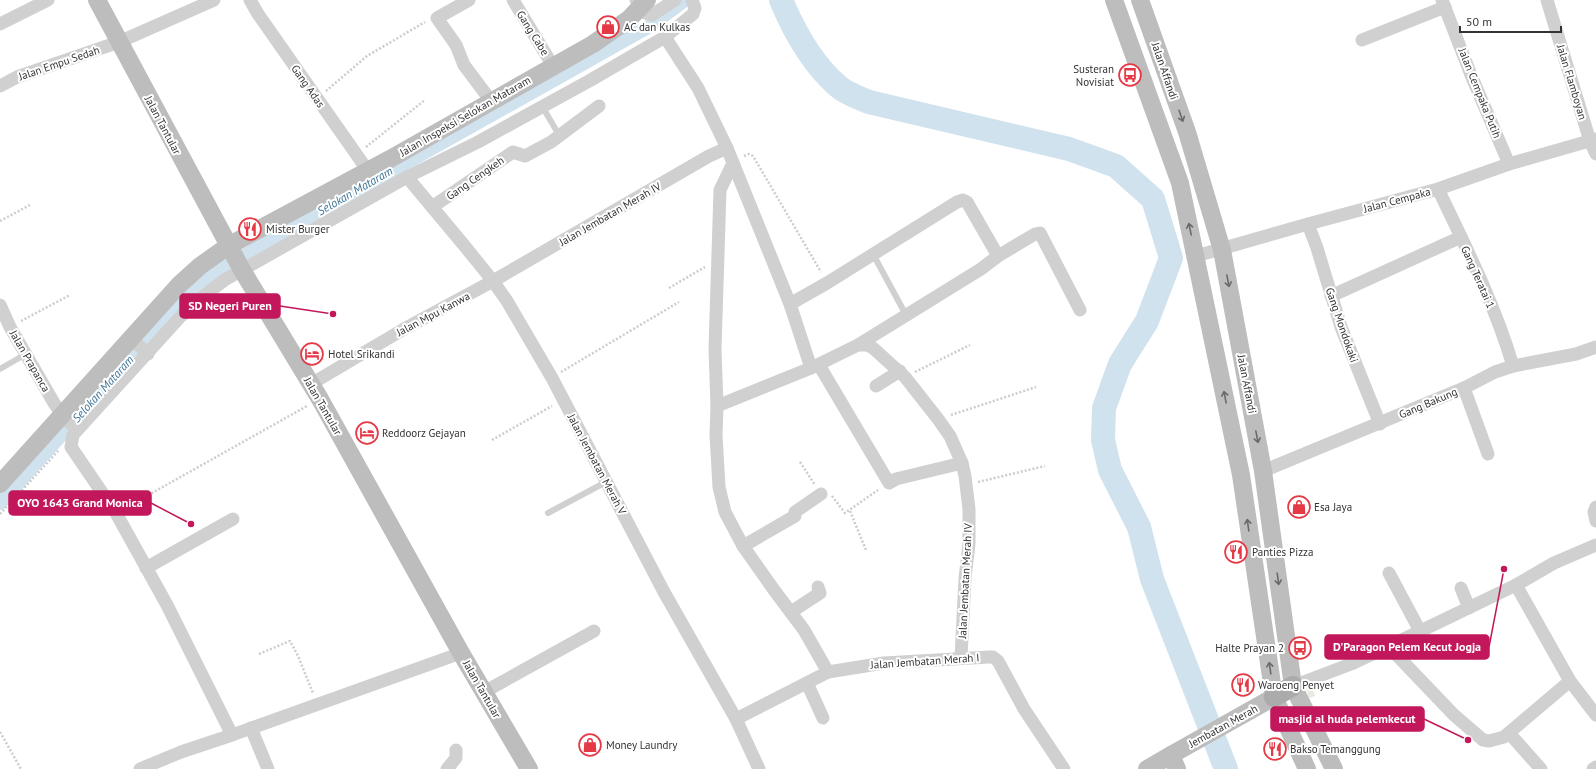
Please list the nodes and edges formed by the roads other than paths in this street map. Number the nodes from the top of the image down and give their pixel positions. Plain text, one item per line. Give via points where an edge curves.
1 (48, 0) edge
2 (97, 0) edge
3 (214, 0) edge
4 (250, 0) edge
5 (469, 0) edge
6 (513, 0) edge
7 (675, 0) edge
8 (692, 0) edge
9 (1114, 0) edge
10 (1140, 0) edge
11 (1547, 0) edge
12 (641, 3) edge
13 (1444, 4) edge
14 (0, 24) edge
15 (665, 37) junction
16 (1362, 40) dead end
17 (119, 42) junction
18 (553, 66) junction
19 (0, 86) edge
20 (491, 101) junction
21 (542, 106) junction
22 (599, 106) dead end
23 (559, 135) junction
24 (1593, 140) edge
25 (727, 148) junction
26 (1596, 154) edge
27 (733, 163) junction
28 (1509, 164) junction
29 (368, 171) junction
30 (407, 177) junction
31 (1438, 190) junction
32 (432, 207) junction
33 (1308, 224) junction
34 (1461, 237) junction
35 (1222, 250) junction
36 (873, 254) junction
37 (998, 256) junction
38 (1196, 256) junction
39 (235, 258) junction
40 (493, 281) junction
41 (1331, 296) junction
42 (790, 304) junction
43 (0, 305) edge
44 (1080, 310) dead end
45 (906, 315) junction
46 (858, 345) junction
47 (140, 346) junction
48 (1596, 347) edge
49 (26, 354) junction
50 (815, 366) junction
51 (1513, 366) junction
52 (0, 369) edge
53 (903, 374) junction
54 (310, 384) junction
55 (876, 386) dead end
56 (1464, 388) junction
57 (717, 406) junction
58 (1380, 424) junction
59 (71, 425) junction
60 (1488, 454) dead end
61 (962, 463) junction
62 (1263, 471) junction
63 (606, 482) junction
64 (0, 484) edge
65 (821, 494) road end
66 (1596, 507) edge
67 (548, 514) dead end
68 (233, 519) dead end
69 (1596, 520) edge
70 (1596, 545) edge
71 (743, 546) junction
72 (146, 568) junction
73 (1389, 573) dead end
74 (1516, 585) junction
75 (818, 587) dead end
76 (1461, 588) dead end
77 (1469, 608) junction
78 (791, 612) junction
79 (594, 631) dead end
80 (1420, 631) junction
81 (1388, 646) junction
82 (461, 653) junction
83 (961, 658) junction
84 (828, 672) junction
85 (1570, 681) junction
86 (807, 683) junction
87 (1293, 686) junction
88 (484, 692) junction
89 (1274, 697) junction
90 (1596, 715) edge
91 (824, 718) dead end
92 (736, 720) junction
93 (251, 728) junction
94 (1509, 733) junction
95 (232, 735) junction
96 (456, 750) dead end
97 (1177, 757) edge
98 (1596, 767) edge
99 (140, 769) edge
100 (268, 769) edge
101 (447, 769) edge
102 (529, 769) edge
103 (758, 769) edge
104 (1064, 769) edge
105 (1147, 769) edge
106 (1307, 769) edge
107 (1334, 769) edge
108 (1540, 769) edge
109 (1593, 769) edge

1 - 14 street
2 - 17 main road, Jalan Tantular
3 - 17 street, Jalan Empu Sedah
4 - 29 street, Gang Adas
5 - 20 street via 437,18 456,45 464,65
6 - 18 street, Gang Cabe
7 - 12 street via 652,15 648,14
8 - 15 street via 693,14
38 -> 9 main road via 1180,183
10 -> 35 main road, Jalan Affandi via 1187,132
11 - 24 street, Jalan Flamboyan
12 - 18 main road, Jalan Inspeksi Selokan Mataram via 629,19 593,44
13 - 16 street
13 - 28 street, Jalan Cempaka Putih
15 - 21 street
15 - 25 street via 698,88
17 - 19 street, Jalan Empu Sedah via 17,77
17 - 39 main road, Jalan Tantular
18 - 20 main road, Jalan Inspeksi Selokan Mataram
20 - 29 main road, Jalan Inspeksi Selokan Mataram
21 - 23 lane
21 - 30 street via 478,142
22 - 23 street, Gang Cengkeh
23 - 32 street, Gang Cengkeh via 525,156 513,152
24 - 26 street, Jalan Flamboyan
24 - 28 street, Jalan Cempaka
25 - 27 street
25 - 40 street, Jalan Jembatan Merah IV
27 - 42 street
27 - 57 street via 720,190 714,349
28 - 31 street, Jalan Cempaka
29 - 39 main road, Jalan Inspeksi Selokan Mataram
30 - 32 street, Jalan Jembatan Merah V
30 - 39 street
31 - 33 street, Jalan Cempaka
31 - 34 street, Gang Teratai 1
32 - 40 street, Jalan Jembatan Merah V
33 - 35 street, Jalan Cempaka
33 - 41 street, Gang Mondokaki
34 - 41 street
34 - 51 street, Gang Teratai 1 via 1506,342
35 - 38 street, Jalan Cempaka
35 -> 62 main road, Jalan Affandi
36 - 37 street via 963,200 970,206
36 - 42 street
36 - 45 lane
37 - 44 street via 1040,233
37 - 45 street
89 -> 38 main road via 1241,475
39 - 47 street via 226,279
39 - 47 main road, Jalan Inspeksi Selokan Mataram via 200,266 179,285
39 - 54 main road, Jalan Tantular
40 - 54 street, Jalan Mpu Kanwa
40 - 63 street, Jalan Jembatan Merah V via 552,378
41 - 58 street, Gang Mondokaki
42 - 50 street
43 - 49 street, Jalan Prapanca
45 - 46 street
46 - 50 street
46 - 53 street, Jalan Jembatan Merah IV via 873,348
47 - 59 main road, Jalan Inspeksi Selokan Mataram
48 - 51 street, Gang Bakung via 1576,354
49 - 52 lane
49 - 59 street, Jalan Prapanca via 54,403
50 - 57 street
50 - 61 street via 889,483 896,479
51 - 56 street, Gang Bakung
53 - 55 street
53 - 61 street, Jalan Jembatan Merah IV via 950,436
54 - 82 main road, Jalan Tantular
56 - 58 street, Gang Bakung via 1419,405
56 - 60 street
57 - 71 street via 719,488 725,512
58 - 62 street, Gang Bakung
59 - 64 main road, Jalan Inspeksi Selokan Mataram
59 - 72 street via 72,446 116,513
61 - 83 street, Jalan Jembatan Merah IV via 966,485 969,544
62 -> 87 main road, Jalan Affandi
63 - 67 lane
63 - 92 street, Jalan Jembatan Merah V
65 - 71 street via 795,512 796,516
66 - 69 street
68 - 72 street
70 - 74 street via 1554,563
71 - 78 street
72 - 95 street
73 - 80 street
74 - 77 street
74 - 85 street
75 - 78 street via 820,594
76 - 77 street
77 - 80 street
78 - 84 street
79 - 88 street
80 - 81 street
81 - 87 street via 1351,664
81 - 94 street via 1454,715 1483,740 1498,739
82 - 88 main road, Jalan Tantular
82 - 93 street
83 - 84 street, Jalan Jembatan Merah I via 884,663
83 - 104 street, Jalan Jembatan Merah I via 989,656 996,659 1024,710
84 - 86 street, Jalan Jembatan Merah I
85 - 90 street
85 - 94 street
86 - 91 street
86 - 92 street, Jalan Jembatan Merah I
87 - 89 main road
87 - 107 main road, Jalan Affandi
88 - 102 main road, Jalan Tantular
89 - 97 main road, Jembatan Merah via 1234,719
89 - 106 main road
92 - 103 street, Jalan Jembatan Merah V
93 - 95 street
93 - 100 street
94 - 108 street
95 - 99 street
96 - 101 street via 456,758
97 - 105 main road, Jembatan Merah
98 - 109 street

